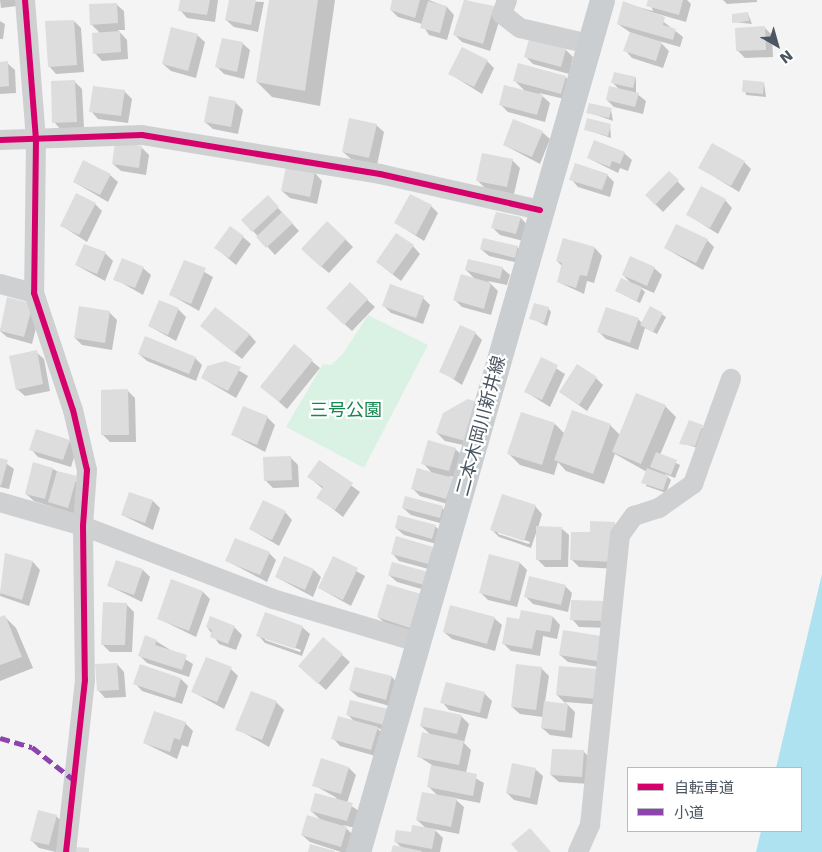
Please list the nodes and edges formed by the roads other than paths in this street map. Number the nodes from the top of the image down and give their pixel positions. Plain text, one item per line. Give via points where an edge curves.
1 (24, 0) edge
2 (507, 0) edge
3 (602, 0) edge
4 (589, 44) junction
5 (36, 139) junction
6 (0, 140) edge
7 (540, 210) junction
8 (0, 284) edge
9 (34, 293) junction
10 (731, 379) dead end
11 (0, 502) edge
12 (83, 526) junction
13 (421, 643) junction
14 (66, 852) edge
15 (358, 852) edge
16 (578, 852) edge

1 - 5 street
2 - 4 street via 502,14 520,28
3 - 4 main road, 二本木岡川新井線
4 - 7 main road, 二本木岡川新井線
5 - 6 street
5 - 7 street via 142,135 380,174
5 - 9 street
7 - 13 main road, 二本木岡川新井線
8 - 9 street
9 - 12 street via 73,410 87,470
10 - 16 street via 693,484 659,508 634,516 620,535 590,825
11 - 12 street
12 - 13 street via 273,599
12 - 14 street via 85,680
13 - 15 main road, 二本木岡川新井線

